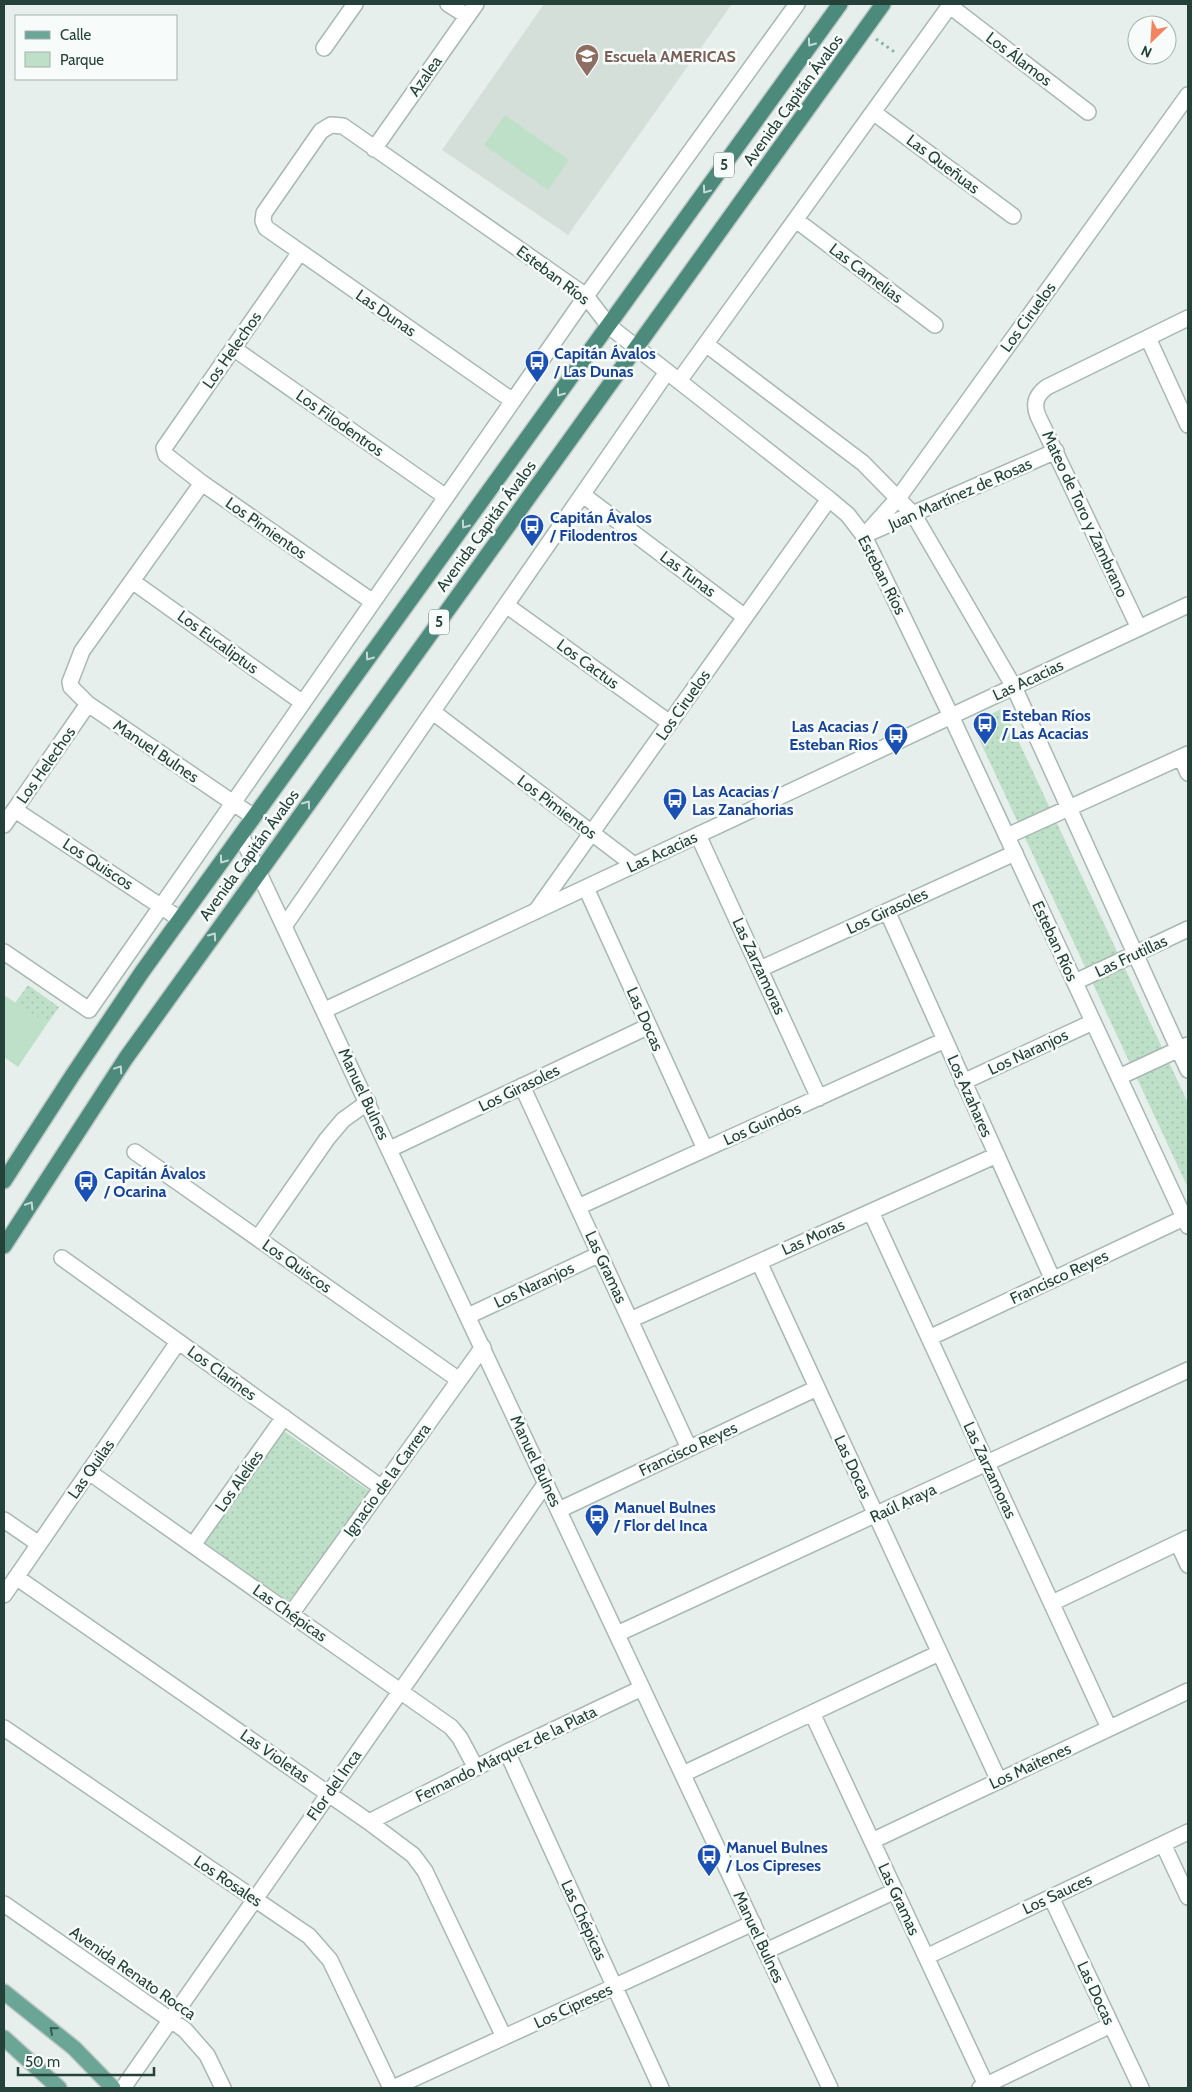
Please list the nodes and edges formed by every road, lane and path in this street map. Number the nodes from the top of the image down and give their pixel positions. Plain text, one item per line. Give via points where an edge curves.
1 (355, 4) edge
2 (448, 4) edge
3 (797, 4) edge
4 (840, 4) edge
5 (884, 4) edge
6 (950, 5) edge
7 (471, 10) edge
8 (324, 48) dead end
9 (1188, 95) edge
10 (873, 112) junction
11 (1088, 112) dead end
12 (374, 149) junction
13 (1012, 216) dead end
14 (796, 220) junction
15 (263, 221) joint
16 (300, 252) junction
17 (586, 296) junction
18 (1188, 318) edge
19 (936, 325) dead end
20 (609, 326) junction
21 (1148, 338) junction
22 (707, 345) junction
23 (233, 348) junction
24 (636, 348) junction
25 (667, 372) junction
26 (679, 381) junction
27 (513, 401) junction
28 (1188, 424) edge
29 (164, 448) joint
30 (1056, 451) junction
31 (202, 483) junction
32 (583, 495) junction
33 (899, 497) junction
34 (446, 498) junction
35 (829, 499) junction
36 (914, 515) junction
37 (864, 536) junction
38 (132, 581) junction
39 (373, 602) junction
40 (506, 605) junction
41 (1188, 605) edge
42 (745, 617) junction
43 (1139, 628) junction
44 (1014, 687) junction
45 (303, 703) junction
46 (88, 704) junction
47 (433, 712) junction
48 (951, 716) junction
49 (670, 723) junction
50 (1185, 755) edge
51 (1188, 773) edge
52 (233, 804) junction
53 (1068, 807) junction
54 (15, 810) junction
55 (254, 817) junction
56 (4, 826) edge
57 (592, 833) junction
58 (241, 835) junction
59 (698, 835) junction
60 (1007, 836) junction
61 (1015, 853) junction
62 (634, 865) junction
63 (259, 870) junction
64 (586, 888) junction
65 (162, 906) junction
66 (536, 911) junction
67 (887, 911) junction
68 (180, 919) junction
69 (285, 925) junction
70 (1188, 929) edge
71 (4, 952) edge
72 (1136, 954) junction
73 (760, 969) junction
74 (1075, 982) junction
75 (325, 1010) junction
76 (1093, 1022) junction
77 (648, 1026) junction
78 (945, 1040) junction
79 (1184, 1047) edge
80 (1188, 1070) edge
81 (1119, 1077) junction
82 (964, 1082) junction
83 (522, 1086) junction
84 (819, 1098) junction
85 (368, 1102) junction
86 (390, 1149) junction
87 (705, 1150) junction
88 (135, 1152) dead end
89 (997, 1155) junction
90 (4, 1181) edge
91 (578, 1207) junction
92 (871, 1212) junction
93 (1187, 1220) edge
94 (258, 1238) junction
95 (4, 1246) edge
96 (600, 1254) junction
97 (62, 1258) dead end
98 (759, 1262) junction
99 (1053, 1280) junction
100 (468, 1316) junction
101 (630, 1320) junction
102 (929, 1338) junction
103 (178, 1342) junction
104 (483, 1347) junction
105 (1188, 1370) edge
106 (459, 1380) junction
107 (817, 1388) junction
108 (284, 1418) junction
109 (689, 1448) junction
110 (988, 1464) junction
111 (89, 1472) junction
112 (546, 1483) junction
113 (382, 1488) junction
114 (559, 1510) junction
115 (876, 1515) junction
116 (4, 1520) edge
117 (1183, 1540) edge
118 (39, 1544) junction
119 (193, 1546) junction
120 (1188, 1565) edge
121 (16, 1577) junction
122 (4, 1596) edge
123 (1052, 1603) junction
124 (292, 1614) junction
125 (617, 1634) junction
126 (939, 1653) junction
127 (642, 1688) junction
128 (400, 1691) junction
129 (1188, 1691) edge
130 (812, 1713) junction
131 (4, 1728) edge
132 (1110, 1728) junction
133 (507, 1752) junction
134 (476, 1768) junction
135 (683, 1774) junction
136 (999, 1781) junction
137 (329, 1794) junction
138 (369, 1822) junction
139 (1188, 1832) edge
140 (872, 1841) junction
141 (1163, 1844) junction
142 (895, 1891) junction
143 (1051, 1897) junction
144 (1188, 1897) edge
145 (255, 1899) junction
146 (4, 1904) edge
147 (753, 1923) junction
148 (766, 1952) junction
149 (926, 1957) junction
150 (614, 1986) junction
151 (4, 1992) edge
152 (170, 2020) junction
153 (1111, 2026) junction
154 (504, 2037) junction
155 (4, 2038) edge
156 (983, 2087) edge
157 (59, 2088) edge
158 (113, 2088) edge
159 (123, 2088) edge
160 (223, 2088) edge
161 (392, 2088) edge
162 (661, 2088) edge
163 (830, 2088) edge
164 (1141, 2088) edge

1 - 8 street
2 - 7 street
3 - 17 street
4 -> 20 highway, Avenida Capitán Ávalos / 5
5 - 24 highway, Avenida Capitán Ávalos / 5
6 - 10 street
6 - 11 street, Los Álamos
7 - 12 street, Azalea
9 - 33 street, Los Ciruelos
10 - 13 street, Las Queñuas
10 - 14 street
12 - 15 street, Esteban Ríos via 343,126 331,125 321,131 264,213
12 - 17 street, Esteban Ríos
14 - 19 street, Las Camelias
14 - 22 street
15 - 16 street, Las Dunas via 266,228
16 - 23 street, Los Helechos
16 - 27 street, Las Dunas
17 - 20 street, Esteban Ríos
17 - 27 street
18 - 21 street
20 - 24 street, Esteban Ríos
20 -> 55 highway, Avenida Capitán Ávalos / 5
21 - 28 street
21 - 30 street, Mateo de Toro y Zambrano via 1047,386 1036,399 1036,412
22 - 26 street
22 - 33 street via 862,463
23 - 29 street, Los Helechos
23 - 34 street, Los Filodentros
24 - 25 street, Esteban Ríos
63 -> 24 highway, Avenida Capitán Ávalos / 5
25 - 26 street, Esteban Ríos
25 - 32 street
26 - 35 street, Esteban Ríos
27 - 34 street
29 - 31 street, Los Pimientos via 166,455
30 - 36 street, Juan Martínez de Rosas
30 - 43 street, Mateo de Toro y Zambrano
31 - 38 street
31 - 39 street, Los Pimientos
32 - 40 street
32 - 42 street, Las Tunas
33 - 36 street
33 - 37 street, Los Ciruelos
34 - 39 street
35 - 37 street, Esteban Ríos via 848,515
35 - 42 street, Los Ciruelos
36 - 37 street, Juan Martínez de Rosas
36 - 44 street
37 - 48 street, Esteban Ríos
38 - 45 street, Los Eucaliptus
38 - 46 street, Manuel Bulnes via 82,651 70,676 71,687
39 - 45 street
40 - 47 street
40 - 49 street, Los Cactus
41 - 43 street, Las Acacias
42 - 49 street, Los Ciruelos
43 - 44 street, Las Acacias
44 - 48 street, Las Acacias
44 - 53 street
45 - 52 street
46 - 52 street, Manuel Bulnes
46 - 54 street, Los Helechos
47 - 57 street, Los Pimientos
47 - 69 street
48 - 59 street, Las Acacias
48 - 60 street, Esteban Ríos
49 - 57 street, Los Ciruelos
50 - 51 street
50 - 53 street
52 - 55 street, Manuel Bulnes
52 - 65 street
53 - 60 street
53 - 72 street
54 - 56 street, Los Helechos
54 - 65 street, Los Quiscos
55 - 58 highway, Avenida Capitán Ávalos / 5
57 - 62 street, Los Pimientos
57 - 66 street, Los Ciruelos
58 - 63 street, Manuel Bulnes
58 -> 68 highway, Avenida Capitán Ávalos / 5
59 - 62 street, Las Acacias
59 - 73 street, Las Zarzamoras
60 - 61 street, Esteban Ríos
61 - 67 street, Los Girasoles
61 - 74 street, Esteban Ríos
62 - 64 street, Las Acacias
63 - 69 street, Manuel Bulnes
95 -> 63 highway, Avenida Capitán Ávalos / 5 via 121,1065
64 - 66 street, Las Acacias
64 - 77 street, Las Docas
65 - 68 street, Los Quiscos
65 - 71 street via 89,1010
66 - 75 street, Las Acacias
67 - 73 street, Los Girasoles
67 - 78 street, Los Azahares
68 - 90 highway, Avenida Capitán Ávalos / 5 via 105,1026
69 - 75 street, Manuel Bulnes
70 - 72 street, Las Frutillas
72 - 74 street, Las Frutillas
72 - 79 street
73 - 84 street, Las Zarzamoras
74 - 76 street, Esteban Ríos
75 - 85 street, Manuel Bulnes
76 - 81 street, Esteban Ríos
76 - 82 street, Los Naranjos
77 - 83 street, Los Girasoles
77 - 87 street, Las Docas
78 - 82 street, Los Azahares
78 - 84 street, Los Guindos
79 - 80 street
79 - 81 street
81 - 93 street, Esteban Ríos
82 - 89 street, Los Azahares
83 - 86 street, Los Girasoles
83 - 91 street, Las Gramas
84 - 87 street, Los Guindos
85 - 86 street, Manuel Bulnes
85 - 94 street via 343,1120 331,1134
86 - 100 street, Manuel Bulnes
87 - 91 street, Los Guindos
88 - 94 street, Los Quiscos
89 - 92 street, Las Moras
89 - 99 street, Los Azahares
91 - 96 street, Las Gramas
92 - 98 street, Las Moras
92 - 102 street, Las Zarzamoras
93 - 99 street, Francisco Reyes
94 - 106 street, Los Quiscos
96 - 100 street, Los Naranjos
96 - 101 street, Las Gramas
97 - 103 street, Los Clarines
98 - 101 street, Las Moras
98 - 107 street, Las Docas
99 - 102 street, Francisco Reyes
100 - 104 street, Manuel Bulnes
101 - 109 street, Las Gramas
102 - 110 street, Las Zarzamoras
103 - 108 street, Los Clarines
103 - 111 street, Las Quilas
104 - 106 street, Ignacio de la Carrera
104 - 112 street, Manuel Bulnes
105 - 110 street, Raúl Araya
106 - 113 street, Ignacio de la Carrera
107 - 109 street, Francisco Reyes
107 - 115 street, Las Docas
108 - 113 street, Los Clarines
108 - 119 street, Los Alelíes
109 - 114 street, Francisco Reyes
110 - 115 street, Raúl Araya
110 - 123 street, Las Zarzamoras
111 - 118 street, Las Quilas
111 - 119 street, Las Chépicas
112 - 114 street, Manuel Bulnes
112 - 128 street, Flor del Inca
113 - 124 street, Ignacio de la Carrera
114 - 125 street, Manuel Bulnes
115 - 125 street, Raúl Araya
115 - 126 street, Las Docas
116 - 118 street
117 - 120 street
117 - 123 street
118 - 121 street, Las Quilas
119 - 124 street, Las Chépicas
121 - 122 street, Las Quilas
121 - 137 street, Las Violetas
123 - 132 street, Las Zarzamoras
124 - 128 street, Las Chépicas
125 - 127 street, Manuel Bulnes
126 - 130 street
126 - 136 street, Las Docas
127 - 133 street, Fernando Márquez de la Plata
127 - 135 street, Manuel Bulnes
128 - 134 street, Las Chépicas via 451,1726
128 - 137 street, Flor del Inca
129 - 132 street, Los Maitenes
130 - 135 street
130 - 140 street, Las Gramas
131 - 145 street, Los Rosales
132 - 136 street, Los Maitenes
133 - 134 street, Fernando Márquez de la Plata
133 - 150 street, Las Chépicas
134 - 138 street, Fernando Márquez de la Plata
135 - 147 street, Manuel Bulnes
136 - 140 street, Los Maitenes
137 - 138 street, Las Violetas
137 - 145 street, Flor del Inca
138 - 154 street, Las Violetas via 419,1862
139 - 141 street, Los Sauces
140 - 142 street, Las Gramas
141 - 143 street, Los Sauces
141 - 144 street
142 - 148 street
142 - 149 street, Las Gramas
143 - 149 street, Los Sauces
143 - 153 street, Las Docas
145 - 152 street, Flor del Inca
145 - 161 street, Los Rosales via 309,1936 325,1953
146 - 152 street, Avenida Renato Rocca
147 - 148 street, Manuel Bulnes
147 - 150 street, Los Cipreses
148 - 163 street, Manuel Bulnes
149 - 156 street, Las Gramas
150 - 154 street, Los Cipreses
150 - 162 street, Las Chépicas
158 -> 151 main road via 74,2048
152 - 159 street, Flor del Inca
152 - 160 street, Avenida Renato Rocca via 201,2046
153 - 156 street
153 - 164 street, Las Docas
154 - 161 street, Los Cipreses
155 - 157 main road

